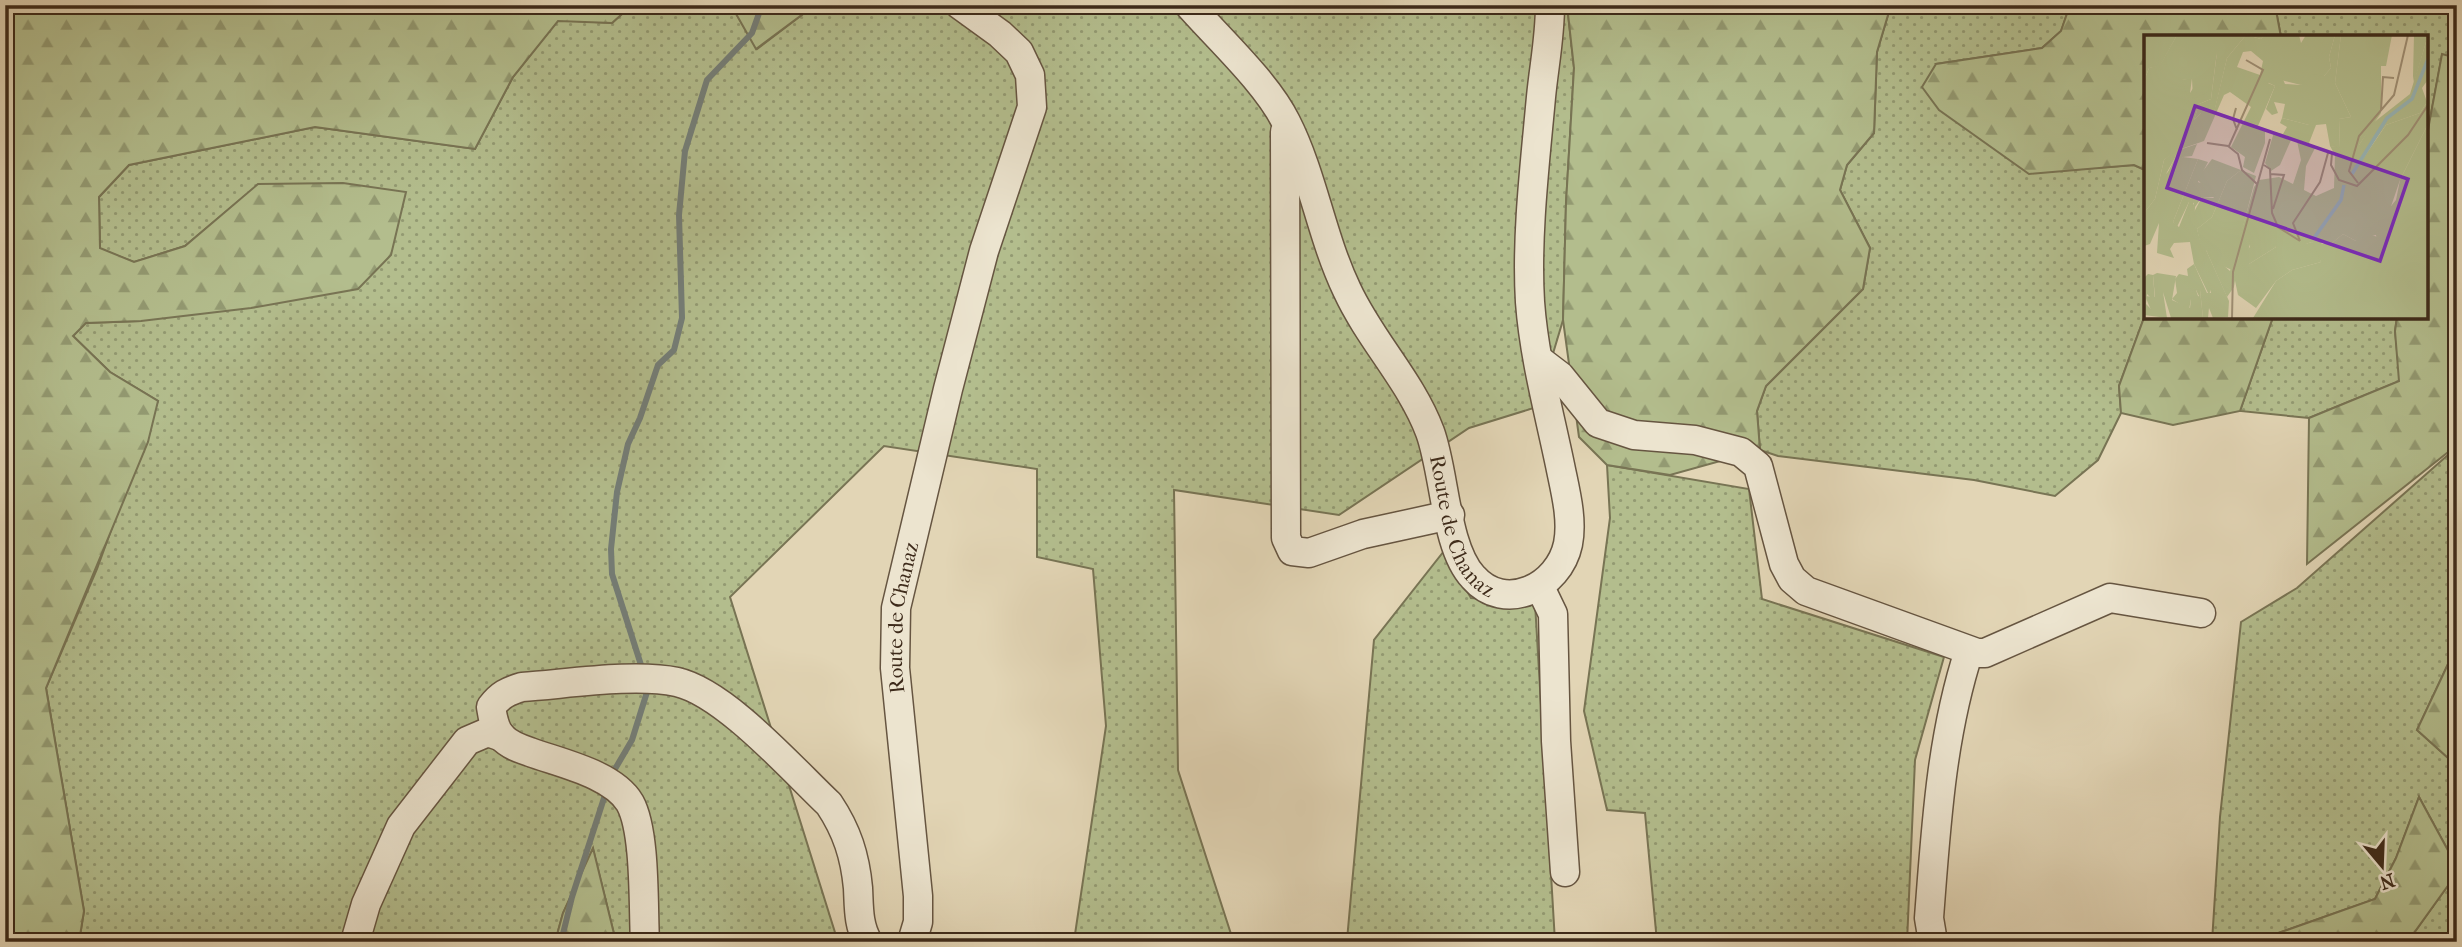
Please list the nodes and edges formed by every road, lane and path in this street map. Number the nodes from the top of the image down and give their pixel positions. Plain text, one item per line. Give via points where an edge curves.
1 (960, 5) edge
2 (1189, 5) edge
3 (1550, 5) edge
4 (1285, 119) junction
5 (1539, 359) junction
6 (1450, 515) junction
7 (1540, 587) junction
8 (2201, 613) dead end
9 (1969, 650) junction
10 (502, 737) junction
11 (1565, 872) dead end
12 (355, 942) edge
13 (645, 942) edge
14 (868, 942) edge
15 (912, 942) edge
16 (1933, 942) edge

1 - 15 street, Route de Chanaz via 1019,52 1030,75 1032,107 984,251 896,608 895,668 918,896
2 - 4 street, Route de Chanaz
3 - 5 street, Route de Chanaz via 1530,264 1530,304
4 - 6 street, Route de Chanaz via 1345,287 1430,432
4 - 6 street via 1286,538 1292,551 1309,553 1363,534
5 - 7 street, Route de Chanaz via 1569,515 1569,543 1563,560
5 - 9 street via 1560,376 1598,423 1634,435 1695,440 1741,452 1758,466 1784,565 1805,591
6 - 7 street, Route de Chanaz via 1464,566 1485,588 1510,594
7 - 11 street via 1553,614
8 - 9 street via 2110,598 1985,653
9 - 16 street via 1943,759 1930,918
10 - 12 street via 488,733 467,741 401,826 366,904
10 - 13 street via 516,747 592,774 629,801 637,821
10 - 14 street via 491,707 507,691 522,687 628,679 676,682 714,698 829,804 840,820 851,843 862,932

